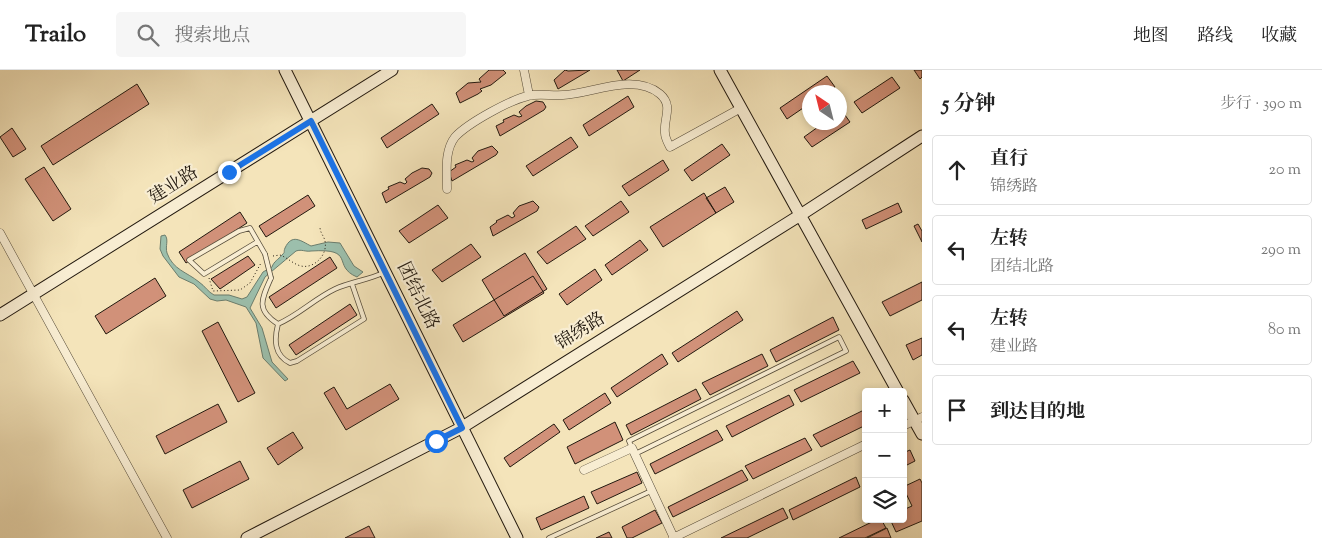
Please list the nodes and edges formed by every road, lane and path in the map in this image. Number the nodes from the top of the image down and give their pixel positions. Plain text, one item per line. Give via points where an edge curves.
1 (285, 70) edge
2 (392, 70) edge
3 (524, 70) edge
4 (720, 70) edge
5 (529, 95) junction
6 (741, 108) junction
7 (311, 121) junction
8 (922, 136) edge
9 (447, 189) dead end
10 (802, 214) junction
11 (320, 227) dead end
12 (0, 233) edge
13 (258, 242) junction
14 (270, 256) dead end
15 (262, 261) dead end
16 (208, 272) junction
17 (385, 272) junction
18 (352, 284) junction
19 (33, 295) junction
20 (0, 315) edge
21 (278, 324) junction
22 (896, 388) edge
23 (907, 405) edge
24 (918, 419) edge
25 (462, 428) junction
26 (922, 434) edge
27 (862, 446) edge
28 (633, 451) junction
29 (584, 470) dead end
30 (651, 491) junction
31 (167, 538) edge
32 (246, 538) edge
33 (517, 538) edge
34 (549, 538) edge
35 (674, 538) edge

1 - 7 street, 团结北路
2 - 7 street, 建业路
3 - 5 street
4 - 6 street
5 - 6 street via 564,95 617,86 650,88 666,102 665,132 670,148
5 - 9 street via 471,123 454,138 447,153
6 - 10 street
7 - 17 street, 团结北路
7 - 19 street, 建业路
8 - 10 street, 锦绣路
10 - 22 street
10 - 25 street, 锦绣路
11 - 14 path via 325,251 310,266 292,263 280,255
12 - 19 street
13 - 16 lane
13 - 16 lane via 250,228 189,260 204,274
13 - 21 lane, bridge via 265,254 270,278 262,301 264,310
15 - 16 path via 250,283 240,290 213,291
17 - 18 lane
17 - 25 street, 团结北路
18 - 21 lane via 314,300 291,319
18 - 21 lane via 364,319 297,361 290,363 279,354 275,338
19 - 20 street, 建业路
19 - 31 street
23 - 24 street
24 - 26 street
25 - 32 street, 锦绣路
25 - 33 street, 团结北路
27 - 35 street
28 - 28 lane via 629,441 838,338 846,351
28 - 29 street
28 - 30 street
30 - 34 lane
30 - 35 street

